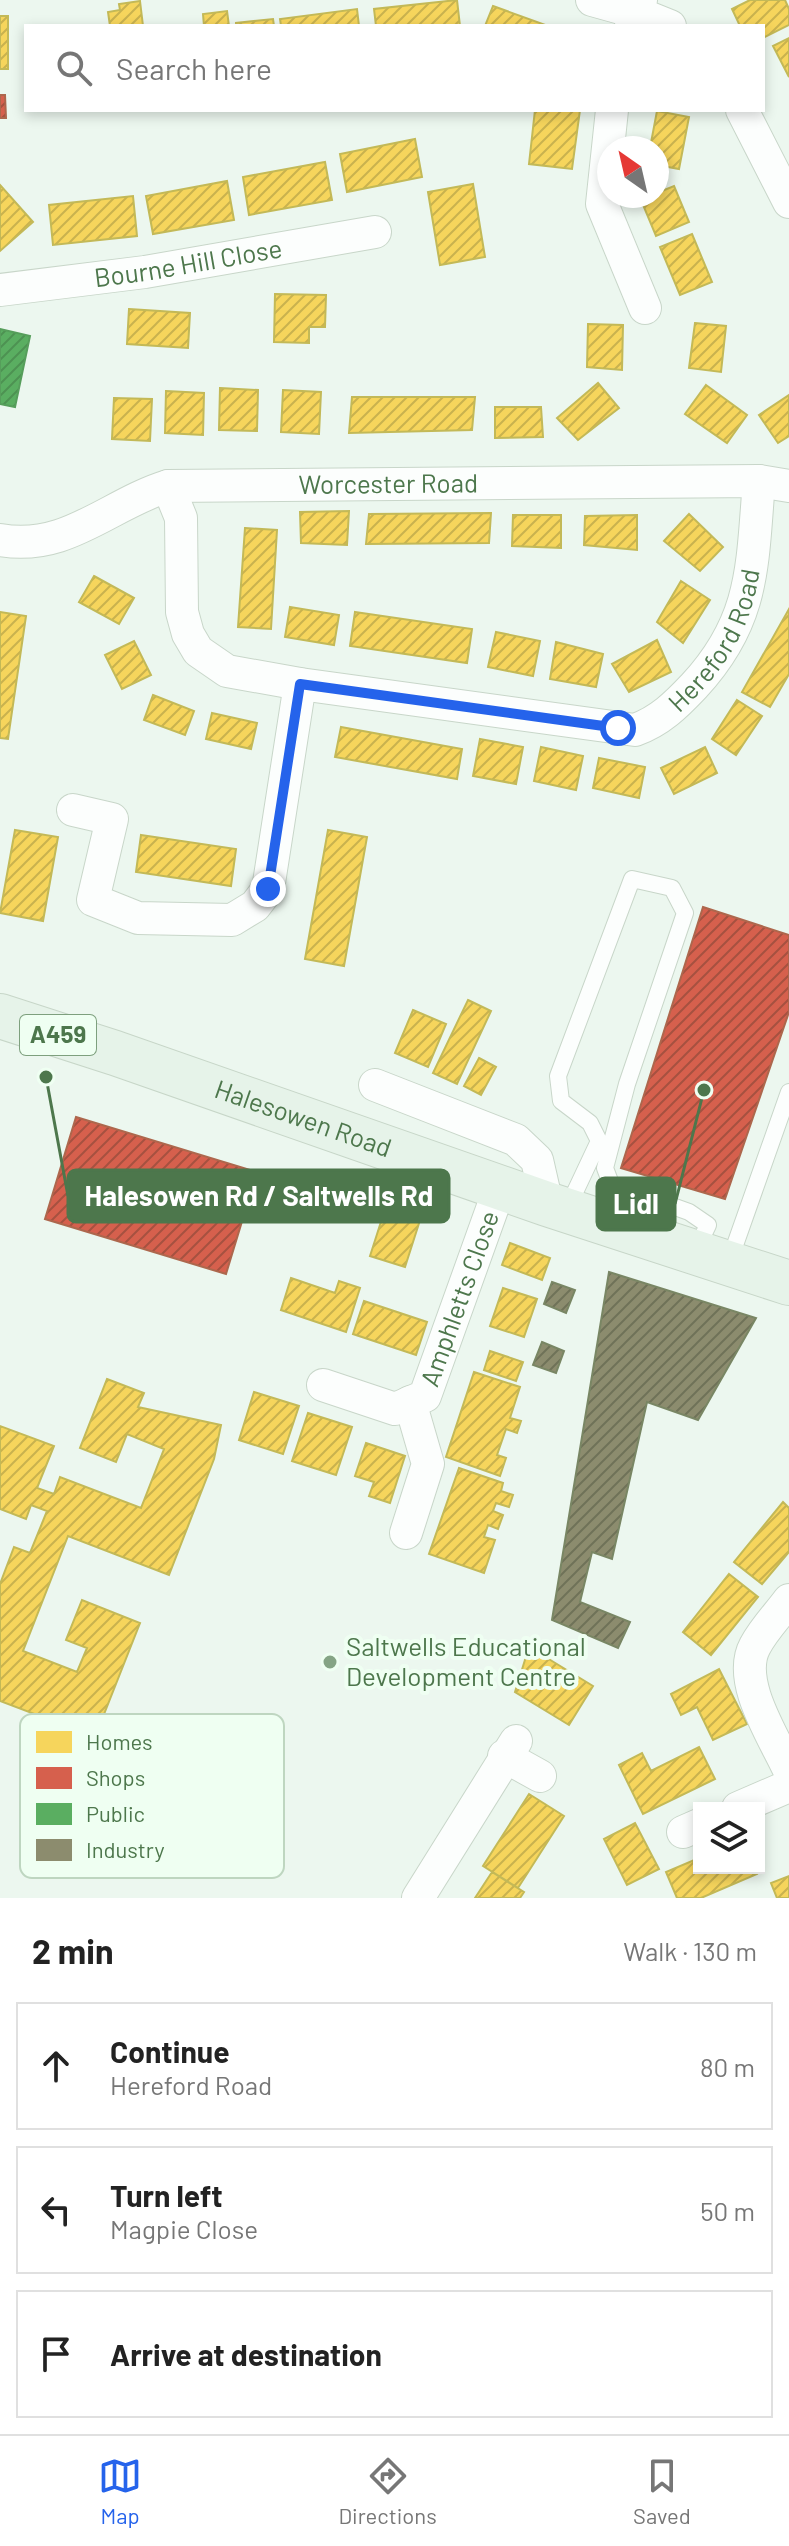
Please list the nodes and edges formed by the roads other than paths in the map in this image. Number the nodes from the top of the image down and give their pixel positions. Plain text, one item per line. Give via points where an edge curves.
1 (592, 0) edge
2 (636, 13) edge
3 (665, 24) edge
4 (612, 112) edge
5 (743, 112) edge
6 (789, 202) edge
7 (375, 232) dead end
8 (0, 290) edge
9 (645, 308) dead end
10 (774, 484) edge
11 (168, 486) junction
12 (0, 540) edge
13 (300, 684) junction
14 (73, 810) dead end
15 (0, 1016) edge
16 (375, 1085) dead end
17 (789, 1092) edge
18 (500, 1187) junction
19 (557, 1207) junction
20 (712, 1258) junction
21 (789, 1283) edge
22 (323, 1385) dead end
23 (410, 1402) junction
24 (406, 1533) dead end
25 (789, 1600) edge
26 (789, 1770) edge
27 (540, 1776) dead end
28 (789, 1786) edge
29 (752, 1802) edge
30 (418, 1898) edge

1 - 2 street
2 - 3 street
4 - 9 street via 602,204
5 - 6 street
7 - 8 street, Bourne Hill Close via 145,272
10 - 11 street, Worcester Road
10 - 13 street, Hereford Road via 744,606 730,638 708,671 651,724 635,730
11 - 12 street, Worcester Road via 71,534 18,543
11 - 13 street, Hereford Road via 181,518 182,612 198,651 227,671
13 - 14 street via 268,889 255,906 232,920 138,918 93,900 112,819
15 - 18 main road, Halesowen Road / A459
16 - 19 street via 516,1140 537,1160
17 - 20 lane
18 - 19 main road, Halesowen Road / A459
18 - 23 street, Amphletts Close via 425,1396
19 - 20 main road, Halesowen Road / A459
19 - 20 lane via 599,1141 590,1123 561,1101 558,1076 632,879 672,888 685,913 627,1084 605,1168 611,1184 689,1212 708,1225
20 - 21 main road, Halesowen Road / A459
22 - 23 street, Amphletts Close via 395,1409
23 - 24 street, Amphletts Close via 428,1464
25 - 26 street via 753,1648 748,1669 751,1690
27 - 30 street via 510,1748
28 - 29 street

